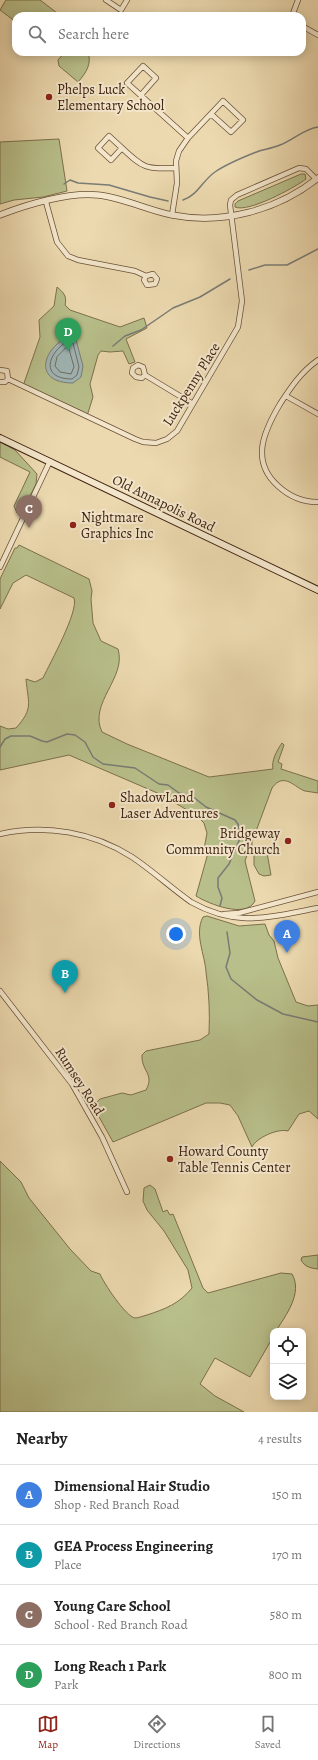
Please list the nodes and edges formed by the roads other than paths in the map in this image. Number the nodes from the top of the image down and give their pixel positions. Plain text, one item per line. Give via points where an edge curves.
1 (106, 0) edge
2 (127, 0) edge
3 (298, 0) edge
4 (294, 12) edge
5 (306, 28) edge
6 (318, 35) edge
7 (140, 95) junction
8 (211, 114) junction
9 (188, 138) junction
10 (122, 148) junction
11 (176, 168) junction
12 (317, 179) edge
13 (46, 202) junction
14 (0, 215) edge
15 (172, 215) junction
16 (231, 216) junction
17 (146, 276) dead end
18 (318, 360) edge
19 (0, 370) edge
20 (145, 375) dead end
21 (8, 379) junction
22 (0, 382) edge
23 (286, 396) junction
24 (193, 404) junction
25 (318, 414) edge
26 (0, 438) edge
27 (50, 461) junction
28 (317, 502) dead end
29 (0, 567) edge
30 (318, 590) edge
31 (0, 834) edge
32 (318, 892) edge
33 (318, 908) edge
34 (222, 914) junction
35 (0, 991) edge
36 (127, 1192) dead end

1 - 2 street via 120,10
3 - 4 street
5 - 6 street
7 - 7 street via 156,78 143,66 127,82
7 - 9 street
8 - 8 street via 223,101 243,120 231,132
8 - 9 street
9 - 11 street via 179,151
10 - 10 street via 111,160 98,148 109,136
10 - 11 street via 146,167
11 - 15 street via 177,183
12 - 16 street via 278,203
12 - 16 street, Luckpenny Place via 306,168 299,168 237,194 231,200
13 - 14 street
13 - 15 street via 75,196 98,195
13 - 17 street via 57,242 68,256 135,271
15 - 16 street via 208,218
16 - 24 street, Luckpenny Place via 242,293 240,319 234,336
18 - 23 street via 297,378
19 - 21 street, Luckpenny Place via 7,371
20 - 24 street
21 - 22 street
21 - 24 street, Luckpenny Place via 143,442 156,442 172,436
23 - 25 street
23 - 28 street via 265,431 262,447 264,464 271,478 282,489 301,500
26 - 27 main road, Old Annapolis Road
27 - 29 street
27 - 30 main road, Old Annapolis Road
31 - 34 street via 26,830 56,830 97,840 133,858 191,902
32 - 34 street via 239,913
33 - 34 street via 253,919 233,918
35 - 36 street, Rumsey Road via 72,1084 105,1143

